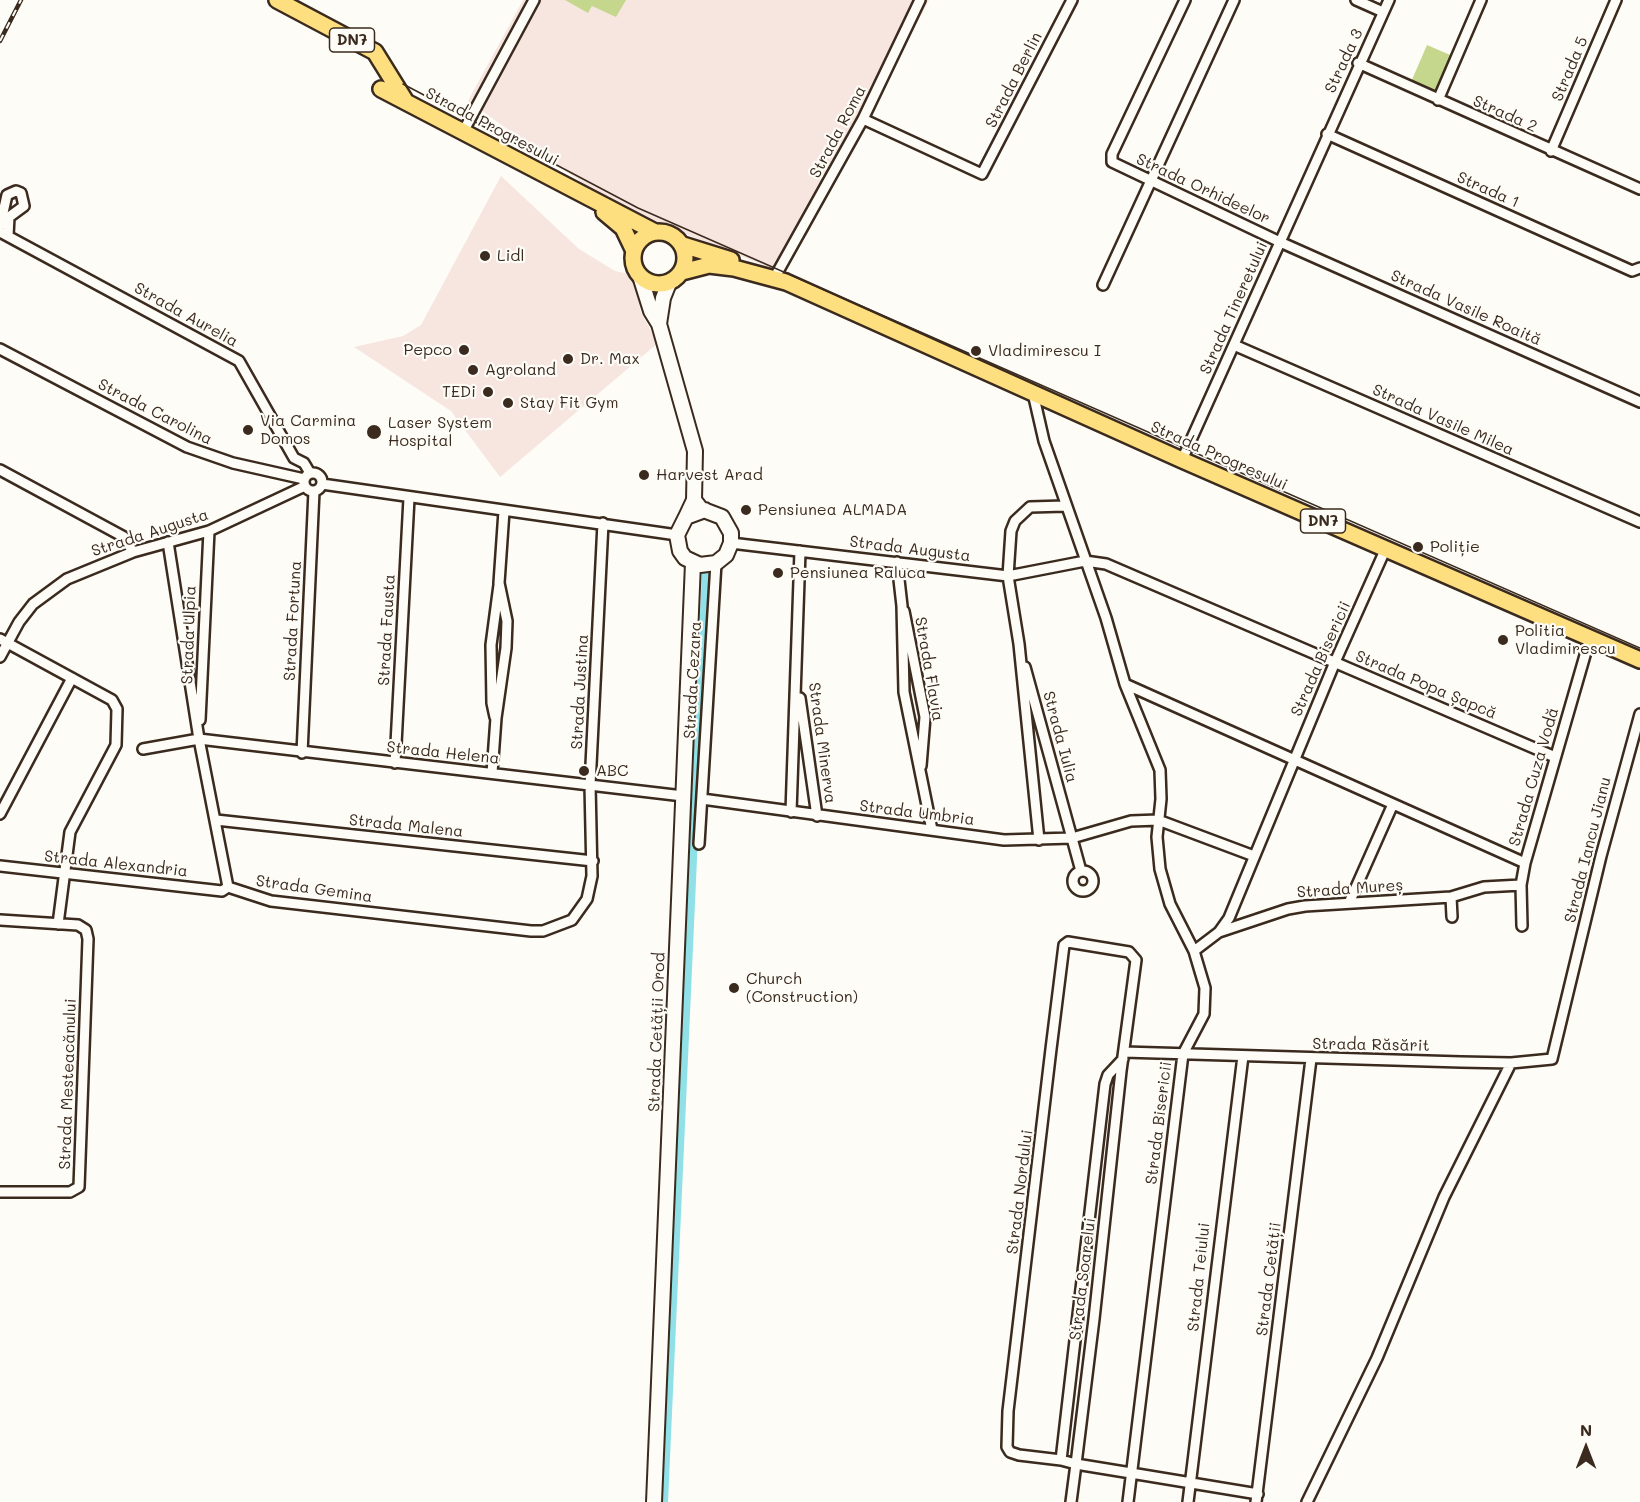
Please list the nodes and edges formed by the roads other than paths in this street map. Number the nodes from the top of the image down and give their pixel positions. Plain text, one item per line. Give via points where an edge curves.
1 (276, 0) edge
2 (534, 0) edge
3 (920, 0) edge
4 (1072, 0) edge
5 (1185, 0) edge
6 (1234, 0) edge
7 (1356, 0) edge
8 (1389, 0) edge
9 (1481, 0) edge
10 (1616, 0) edge
11 (1383, 12) junction
12 (1358, 63) junction
13 (381, 89) dead end
14 (1438, 100) junction
15 (406, 102) junction
16 (863, 119) junction
17 (463, 132) junction
18 (1327, 134) junction
19 (1551, 151) junction
20 (1152, 182) junction
21 (1640, 189) edge
22 (586, 196) junction
23 (0, 226) edge
24 (655, 232) junction
25 (4, 234) edge
26 (1280, 242) junction
27 (682, 244) junction
28 (634, 251) junction
29 (1638, 269) edge
30 (682, 272) junction
31 (640, 276) junction
32 (781, 278) junction
33 (669, 283) junction
34 (1103, 285) dead end
35 (659, 324) junction
36 (1234, 345) junction
37 (0, 349) edge
38 (1033, 393) junction
39 (1640, 402) edge
40 (1182, 460) junction
41 (0, 470) edge
42 (308, 482) junction
43 (322, 484) junction
44 (408, 498) junction
45 (694, 500) junction
46 (1065, 506) junction
47 (705, 510) junction
48 (504, 511) junction
49 (686, 517) junction
50 (1640, 522) edge
51 (603, 524) junction
52 (208, 531) junction
53 (677, 535) junction
54 (168, 542) junction
55 (731, 543) junction
56 (1386, 548) junction
57 (800, 551) junction
58 (133, 552) junction
59 (1085, 561) junction
60 (897, 562) junction
61 (693, 563) junction
62 (716, 563) junction
63 (1008, 576) junction
64 (499, 583) junction
65 (902, 606) junction
66 (1590, 638) junction
67 (4, 641) edge
68 (1019, 644) junction
69 (0, 657) edge
70 (1640, 660) edge
71 (1335, 662) junction
72 (796, 675) junction
73 (72, 678) junction
74 (1125, 684) junction
75 (1640, 714) edge
76 (495, 718) junction
77 (200, 739) junction
78 (143, 749) dead end
79 (302, 753) junction
80 (1555, 757) junction
81 (1294, 759) junction
82 (395, 763) junction
83 (492, 773) junction
84 (920, 773) junction
85 (590, 785) junction
86 (683, 796) junction
87 (702, 799) junction
88 (1393, 804) junction
89 (791, 812) junction
90 (0, 814) edge
91 (818, 816) junction
92 (216, 820) junction
93 (1158, 820) junction
94 (932, 830) junction
95 (1072, 838) junction
96 (1039, 840) junction
97 (699, 844) dead end
98 (1254, 856) junction
99 (593, 861) junction
100 (1526, 863) junction
101 (0, 867) edge
102 (1081, 871) dead end
103 (64, 873) junction
104 (1521, 885) junction
105 (228, 887) junction
106 (1451, 897) junction
107 (1349, 903) junction
108 (1452, 917) dead end
109 (0, 920) edge
110 (58, 924) junction
111 (1522, 926) dead end
112 (1219, 932) junction
113 (1194, 951) junction
114 (1136, 960) joint
115 (1567, 995) joint
116 (1183, 1054) junction
117 (1123, 1055) junction
118 (1243, 1056) junction
119 (1311, 1059) junction
120 (1511, 1063) junction
121 (0, 1192) edge
122 (1078, 1317) junction
123 (1094, 1319) junction
124 (1061, 1460) junction
125 (1076, 1464) junction
126 (1131, 1473) junction
127 (1190, 1482) junction
128 (1257, 1498) edge
129 (654, 1502) edge
130 (1071, 1502) edge
131 (1128, 1502) edge
132 (1188, 1502) edge
133 (1306, 1502) edge

1 - 15 main road, DN7 via 375,52
2 - 17 street
3 - 16 street, Strada Roma
4 - 16 street, Strada Berlin via 982,174
5 - 20 street, Strada Orhideelor via 1112,154 1115,165
6 - 20 street
7 - 11 street
8 - 11 street, Strada 3
9 - 14 street
10 - 19 street, Strada 5
11 - 12 street, Strada 3
12 - 14 street, Strada 2
12 - 18 street, Strada 3
13 - 15 main road, Strada Progresului / DN7
14 - 19 street, Strada 2
15 - 17 main road, Strada Progresului / DN7
16 - 32 street, Strada Roma
17 - 22 main road, Strada Progresului / DN7
18 - 26 street, Strada Tineretului
18 - 29 street, Strada 1
19 - 21 street, Strada 2
20 - 26 street, Strada Orhideelor
20 - 34 street
22 - 24 main road, Strada Progresului / DN7
22 - 28 main road, Strada Progresului / DN7 via 623,228
23 - 25 street via 7,195 21,193 24,206 9,217
24 - 27 main road, DN7 via 671,234
24 - 28 main road via 642,238
25 - 42 street, Strada Aurelia via 239,361 294,458 304,463
26 - 36 street, Strada Tineretului
26 - 39 street, Strada Vasile Roaită
27 - 30 main road via 686,261
27 - 32 main road, Strada Progresului / DN7
28 - 31 main road, DN7 via 634,265
30 - 32 main road, Strada Progresului / DN7 via 709,265
30 - 33 main road, DN7
31 - 33 main road via 653,284
31 - 35 street
32 - 38 main road, Strada Progresului / DN7
33 - 35 street
35 - 45 street via 695,451
36 - 40 street, Strada Tineretului
36 - 50 street, Strada Vasile Milea
37 - 42 street, Strada Carolina via 187,447
38 - 40 main road, Strada Progresului / DN7
38 - 46 street
40 - 56 main road, Strada Progresului / DN7
41 - 58 street via 124,537
42 - 43 street, Strada Augusta
42 - 43 street, Strada Aurelia via 320,475
42 - 52 street, Strada Augusta
42 - 79 street, Strada Fortuna
43 - 44 street
44 - 48 street
44 - 82 street, Strada Fausta
45 - 47 street
45 - 49 street
46 - 59 street
46 - 63 street, Strada Iulia via 1030,507 1015,521
47 - 49 street
47 - 55 street via 722,517 731,533
48 - 51 street
48 - 64 street
49 - 53 street
51 - 53 street
51 - 85 street, Strada Justina
52 - 54 street, Strada Augusta
52 - 77 street, Strada Ulpia
53 - 61 street via 680,551
54 - 58 street, Strada Augusta
54 - 77 street
55 - 57 street, Strada Augusta
55 - 62 street via 726,555
56 - 66 main road, Strada Progresului / DN7
56 - 71 street, Strada Bisericii
57 - 60 street, Strada Augusta
57 - 72 street, Strada Minerva
58 - 67 street, Strada Augusta via 50,589
59 - 63 street, Strada Augusta
59 - 71 street, Strada Popa Șapcă via 1106,564
59 - 74 street
60 - 63 street, Strada Augusta
60 - 65 street, Strada Flavia
61 - 62 street
61 - 86 street, Strada Cetății Orod
62 - 87 street, Strada Cezara
63 - 68 street, Strada Iulia
64 - 76 street via 491,645
64 - 76 street via 506,639 504,676
65 - 84 street, Strada Flavia via 904,692
65 - 84 street, Strada Flavia via 925,717
66 - 70 main road, Strada Progresului / DN7
66 - 80 street, Strada Cuza Vodă
67 - 69 street, Strada Augusta
67 - 73 street
68 - 95 street, Strada Iulia
68 - 96 street, Strada Iulia
71 - 80 street, Strada Popa Șapcă
71 - 81 street, Strada Bisericii
72 - 89 street, Strada Minerva
72 - 91 street, Strada Minerva
73 - 90 street
73 - 103 street via 112,700 117,709 118,733 116,745 72,827
74 - 81 street
74 - 93 street via 1160,770
75 - 115 street, Strada Iancu Jianu
76 - 83 street
77 - 78 street, Strada Helena
77 - 79 street, Strada Helena
77 - 92 street
79 - 82 street, Strada Helena
80 - 100 street, Strada Cuza Vodă
81 - 88 street
81 - 98 street, Strada Bisericii
82 - 83 street, Strada Helena
83 - 85 street, Strada Helena
84 - 94 street, Strada Flavia
85 - 86 street, Strada Helena
85 - 99 street, Strada Justina
86 - 129 street, Strada Cetății Orod
87 - 89 street
87 - 97 street, Strada Cezara
88 - 100 street
88 - 107 street
89 - 91 street, Strada Umbria
91 - 94 street, Strada Umbria
92 - 99 street, Strada Malena
92 - 105 street
93 - 95 street, Strada Umbria via 1131,821
93 - 98 street
93 - 113 street via 1158,852 1167,894
94 - 96 street, Strada Umbria via 1004,840
95 - 96 street, Strada Umbria
95 - 102 street, Strada Iulia
98 - 112 street, Strada Bisericii via 1229,918
99 - 105 street, Strada Gemina via 590,888 582,909 572,920 543,931 271,901
100 - 104 street, Strada Cuza Vodă
101 - 103 street, Strada Alexandria
103 - 105 street, Strada Alexandria via 222,891
103 - 110 street
104 - 106 street, Strada Mureș via 1484,887
104 - 111 street, Strada Cuza Vodă
106 - 107 street, Strada Mureș
106 - 108 street
107 - 112 street, Strada Mureș via 1288,909
109 - 110 street
110 - 121 street, Strada Mesteacănului via 83,927 87,934 79,1188 70,1192
112 - 113 street, Strada Bisericii
113 - 116 street, Strada Bisericii via 1203,977 1204,1014
114 - 117 street, Strada Soarelui
114 - 124 street, Strada Nordului via 1129,952 1068,942 1064,945 1006,1433 1008,1450 1014,1454
115 - 120 street, Strada Răsărit via 1552,1059
116 - 117 street, Strada Răsărit
116 - 118 street, Strada Răsărit
116 - 126 street, Strada Bisericii
117 - 122 street, Strada Soarelui via 1105,1084
117 - 123 street, Strada Soarelui
118 - 119 street, Strada Răsărit
118 - 127 street, Strada Teiului
119 - 120 street, Strada Răsărit
119 - 128 street, Strada Cetății
120 - 133 street via 1444,1197 1377,1358
122 - 123 street
122 - 124 street, Strada Soarelui
123 - 125 street, Strada Soarelui
124 - 125 street, Strada Nordului
125 - 126 street, Strada Nordului
125 - 130 street, Strada Soarelui
126 - 127 street, Strada Nordului
126 - 131 street, Strada Bisericii
127 - 128 street, Strada Nordului
127 - 132 street, Strada Teiului

